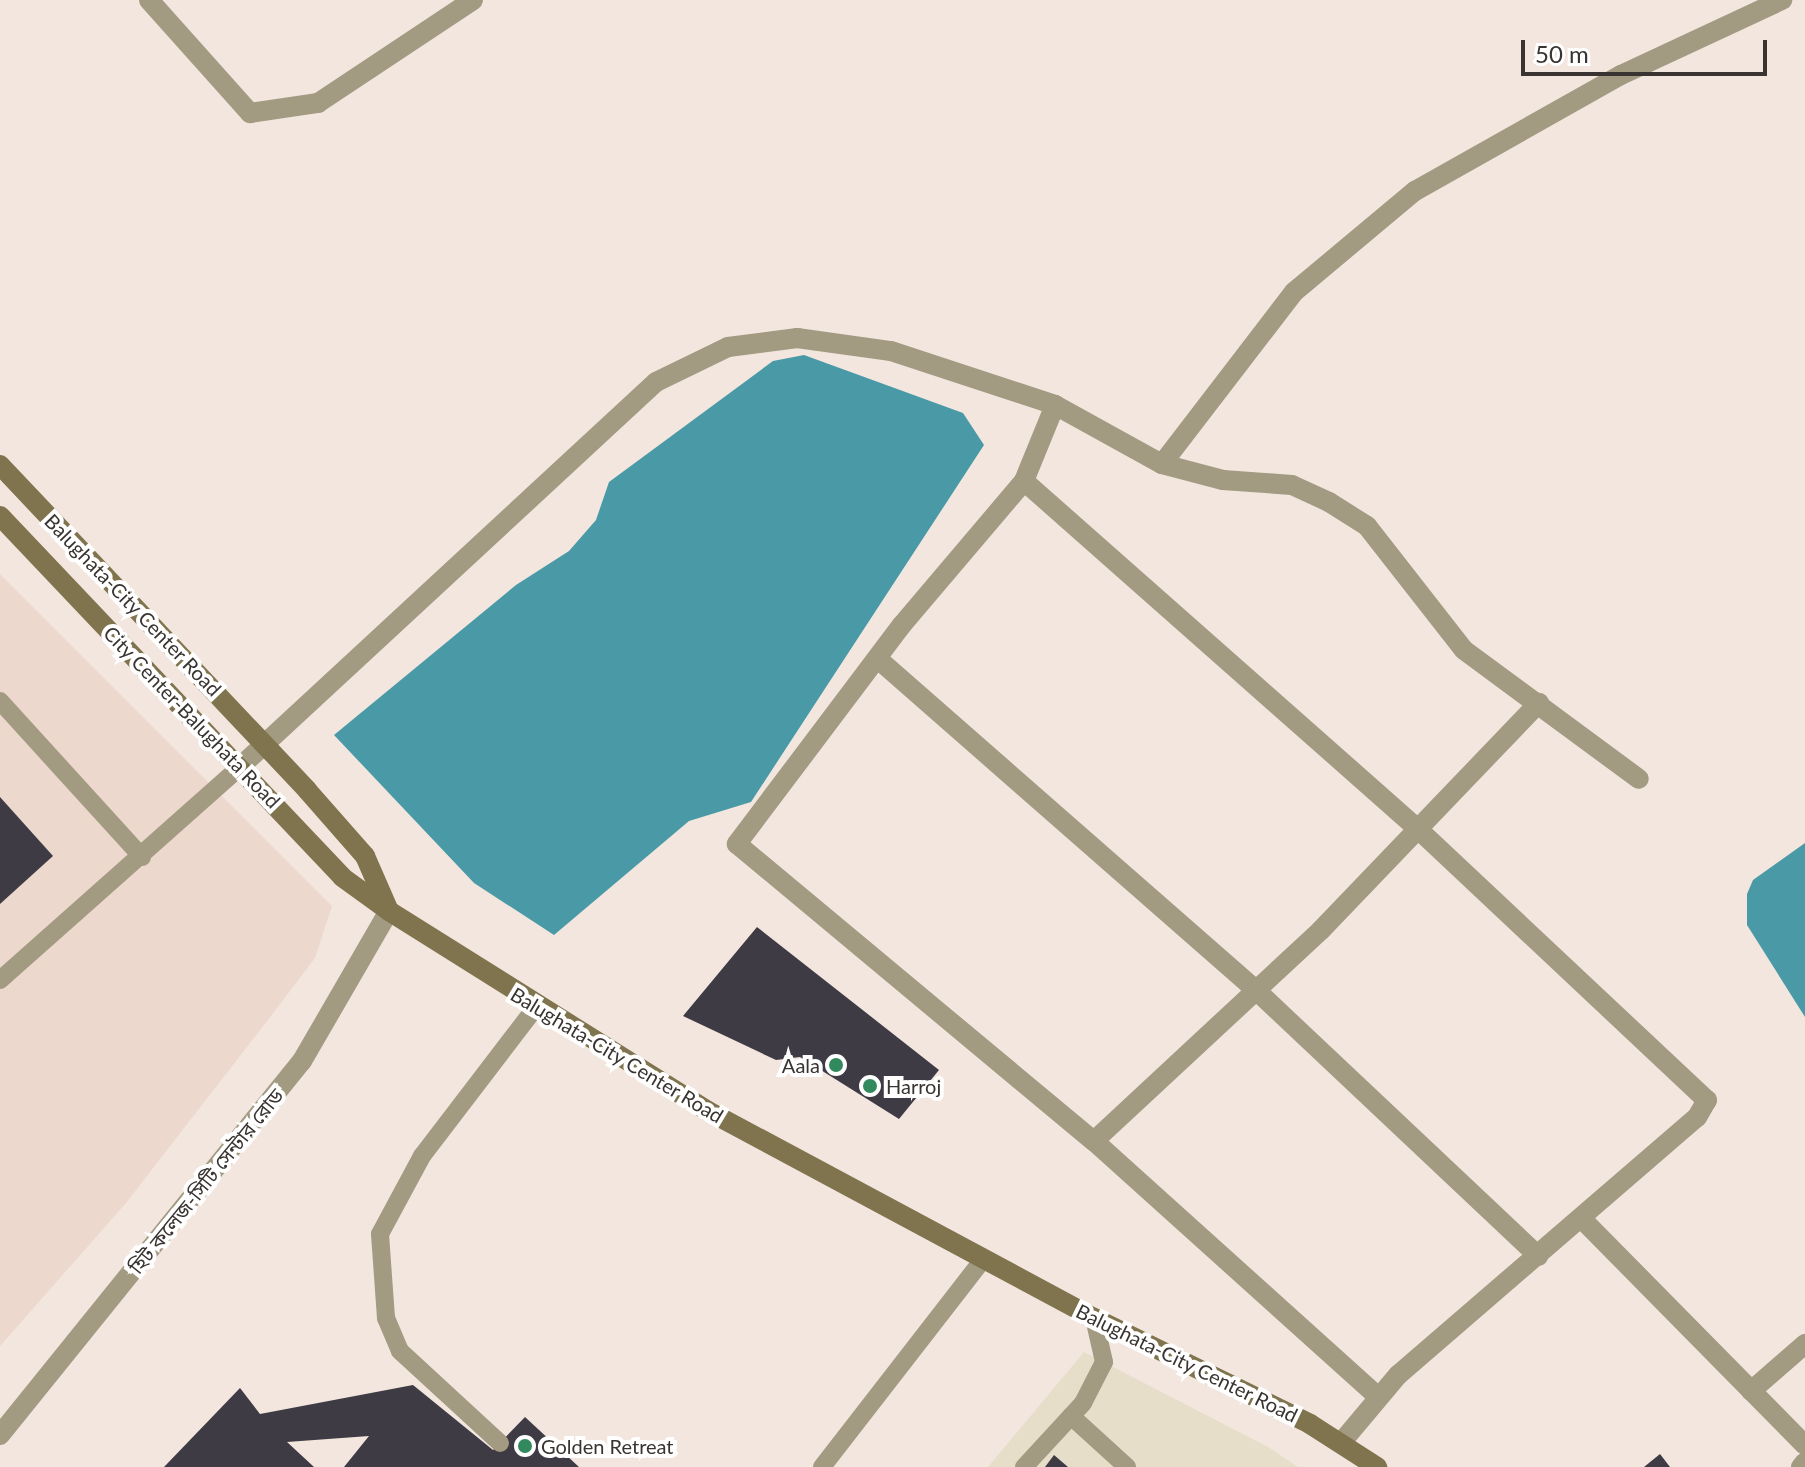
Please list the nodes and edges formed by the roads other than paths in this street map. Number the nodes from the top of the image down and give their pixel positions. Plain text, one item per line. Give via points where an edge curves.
1 (149, 0) edge
2 (473, 0) edge
3 (1782, 0) edge
4 (1055, 405) junction
5 (1162, 464) junction
6 (0, 465) edge
7 (1024, 481) junction
8 (0, 516) edge
9 (878, 659) junction
10 (0, 701) edge
11 (1539, 703) junction
12 (264, 743) junction
13 (241, 766) junction
14 (1639, 779) dead end
15 (1419, 830) junction
16 (142, 857) junction
17 (389, 911) junction
18 (0, 980) edge
19 (1258, 992) junction
20 (536, 1007) junction
21 (1094, 1141) junction
22 (1582, 1219) junction
23 (1538, 1256) junction
24 (984, 1258) junction
25 (1094, 1318) junction
26 (1805, 1344) edge
27 (1751, 1391) junction
28 (1378, 1397) junction
29 (1071, 1416) junction
30 (0, 1435) edge
31 (1346, 1437) dead end
32 (500, 1443) dead end
33 (1805, 1445) edge
34 (822, 1467) edge
35 (1024, 1467) edge
36 (1127, 1467) edge
37 (1377, 1467) edge

1 - 2 street via 250,113 318,103
3 - 5 street via 1621,75 1415,191 1294,292
4 - 5 street
4 - 7 street
4 - 12 street via 891,351 797,338 728,347 656,382
5 - 11 street via 1223,480 1292,485 1367,526 1464,650
6 - 12 main road, Balughata-City Center Road
7 - 9 street
7 - 15 street
8 - 13 main road, City Center-Balughata Road
9 - 19 street
9 - 21 street via 737,844
10 - 16 lane
11 - 14 street
11 - 15 street
12 - 13 street
12 - 17 main road, Balughata-City Center Road via 365,856
13 - 16 lane
13 - 17 main road, City Center-Balughata Road via 342,877
15 - 19 street
15 - 22 street via 1707,1100 1697,1117
16 - 18 lane
17 - 20 main road, Balughata-City Center Road
17 - 30 street, হিট কলেজ-সিটি সেন্টার রোড via 302,1061
19 - 21 street
19 - 23 street
20 - 24 main road, Balughata-City Center Road via 708,1111
20 - 32 lane via 422,1156 380,1234 386,1318 400,1351
21 - 28 street
22 - 23 street
22 - 27 street
23 - 28 street
24 - 25 main road, Balughata-City Center Road
24 - 34 lane
25 - 29 lane via 1104,1362
25 - 37 main road, Balughata-City Center Road via 1310,1424
26 - 27 street
27 - 33 street
28 - 31 street
29 - 35 lane
29 - 36 lane

